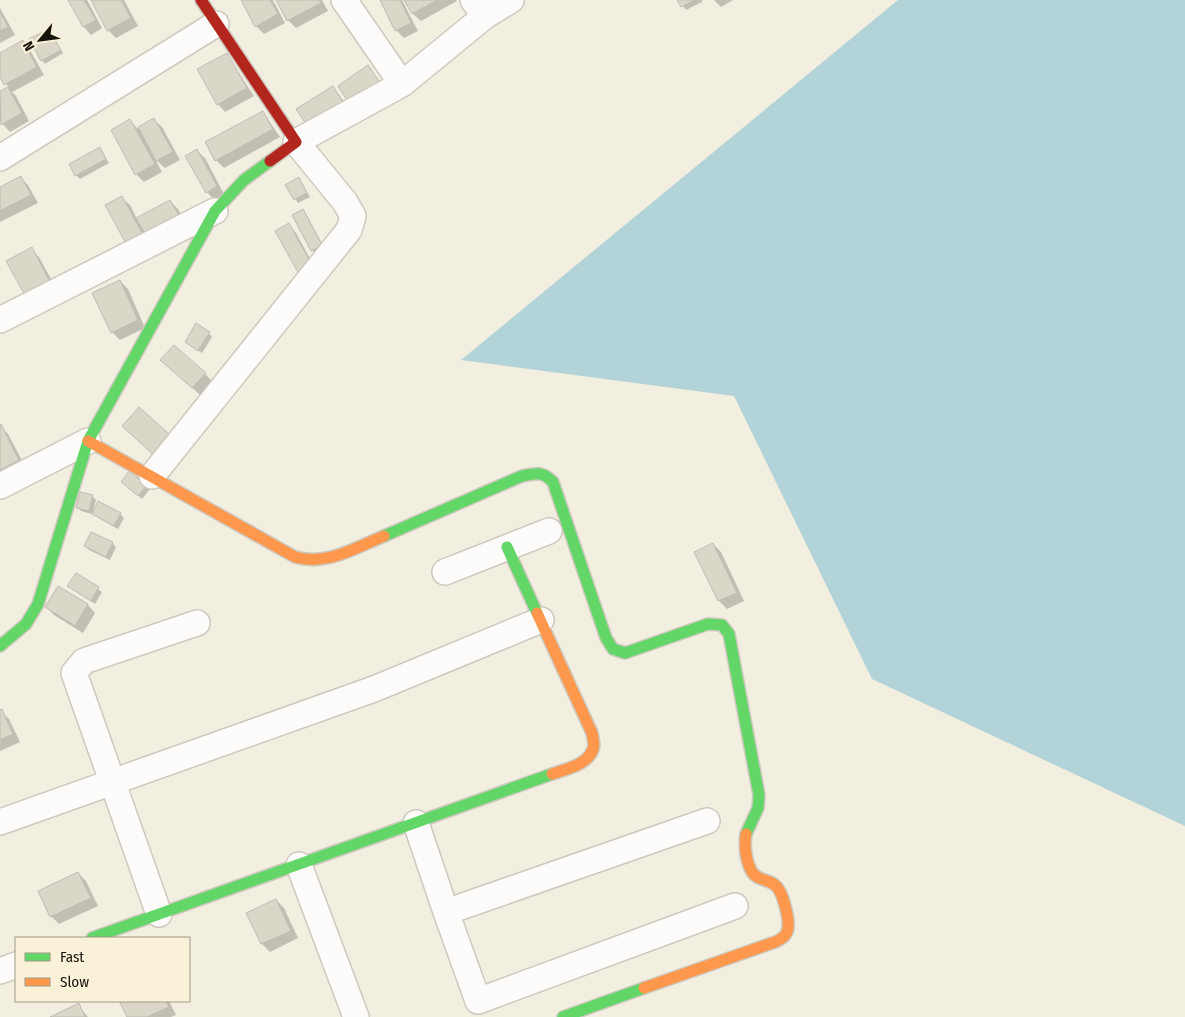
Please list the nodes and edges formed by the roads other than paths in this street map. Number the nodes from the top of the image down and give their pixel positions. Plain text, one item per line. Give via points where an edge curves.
1 (201, 0) edge
2 (344, 0) edge
3 (511, 0) edge
4 (479, 8) edge
5 (216, 24) junction
6 (402, 84) junction
7 (296, 142) junction
8 (0, 158) edge
9 (215, 212) junction
10 (0, 320) edge
11 (88, 441) junction
12 (152, 476) junction
13 (0, 486) edge
14 (549, 531) dead end
15 (507, 547) junction
16 (445, 572) dead end
17 (541, 620) junction
18 (197, 623) dead end
19 (0, 646) edge
20 (112, 782) junction
21 (0, 822) edge
22 (707, 822) dead end
23 (416, 823) junction
24 (299, 865) junction
25 (735, 906) dead end
26 (446, 912) junction
27 (160, 914) junction
28 (95, 937) edge
29 (15, 965) edge
30 (0, 971) edge
31 (356, 1017) edge
32 (563, 1017) edge

1 - 5 street
2 - 6 street
3 - 4 street
4 - 6 street
5 - 7 street
5 - 8 street
6 - 7 street
7 - 9 street via 244,180
7 - 12 street via 345,202 353,216 349,230
9 - 10 street
9 - 11 street
11 - 12 street
11 - 13 street
11 - 19 street via 38,604 26,624
12 - 32 street via 295,557 310,562 341,554 522,476 545,474 553,482 612,648 625,653 704,625 717,623 726,627 760,805 746,836 748,863 756,877 778,886 787,932 776,942
14 - 15 street
15 - 16 street
15 - 17 street
17 - 20 street via 374,689
17 - 23 street via 592,734 594,748 588,758 577,765
18 - 20 street via 84,661 74,673
20 - 21 street
20 - 27 street
22 - 26 street
23 - 24 street
23 - 26 street
24 - 27 street
24 - 31 street
25 - 26 street via 478,1001
27 - 28 street
29 - 30 street

